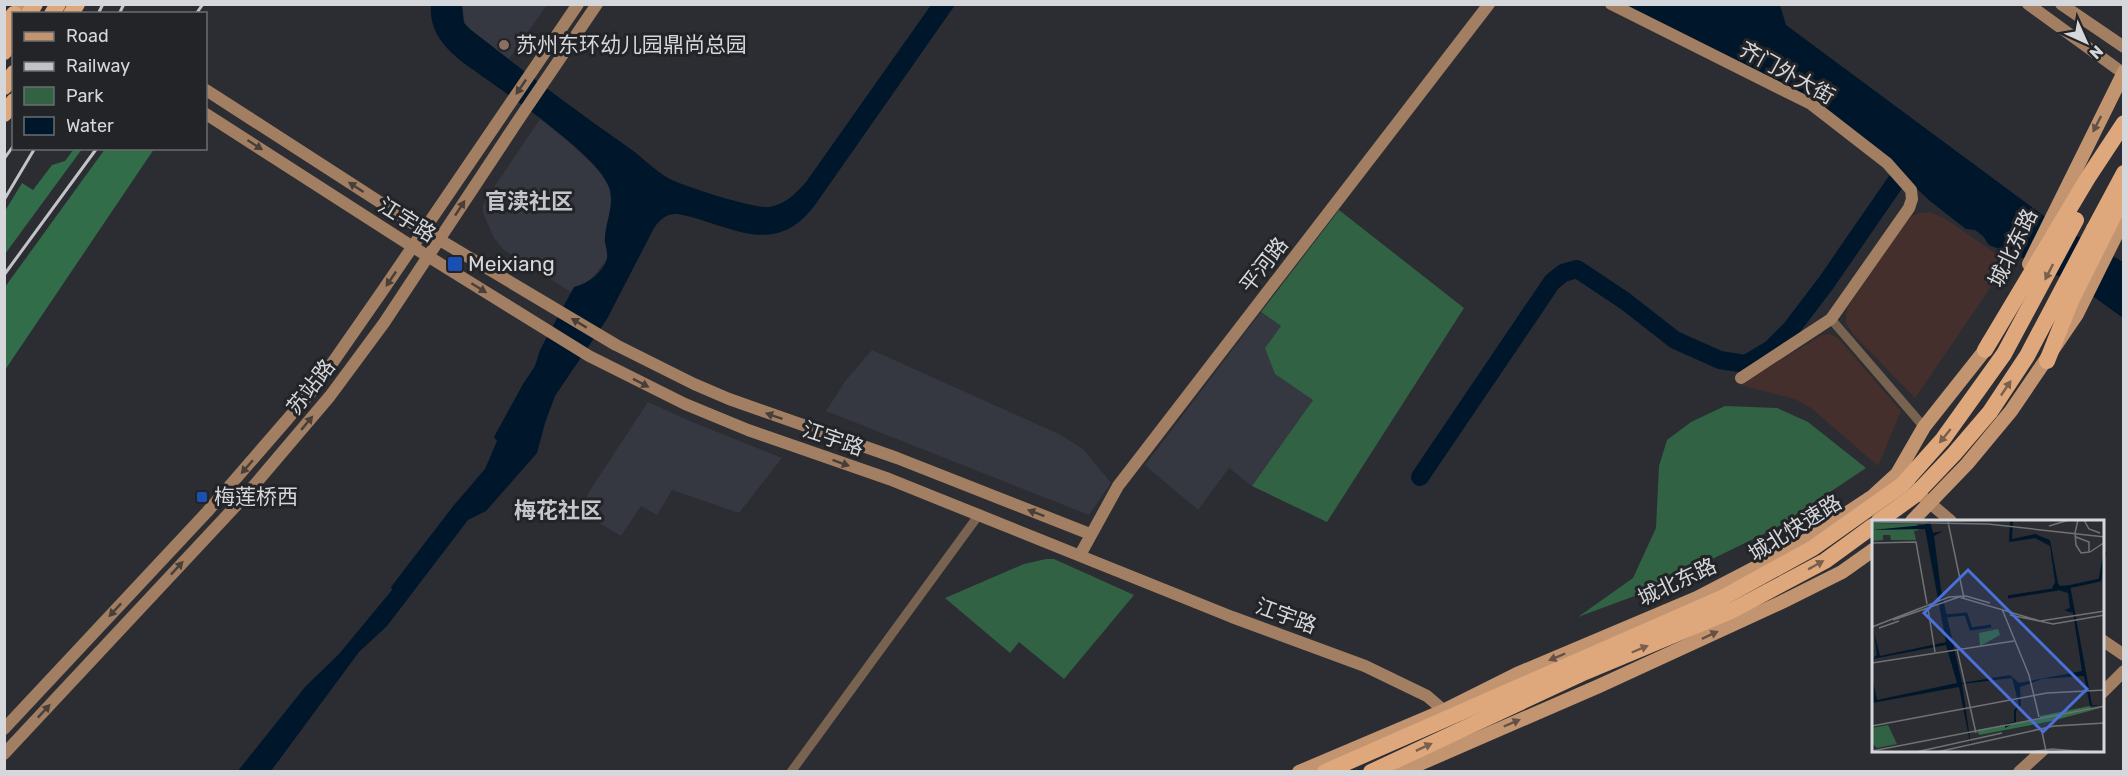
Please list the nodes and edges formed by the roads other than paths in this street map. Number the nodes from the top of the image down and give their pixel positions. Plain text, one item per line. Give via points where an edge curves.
1 (578, 4) edge
2 (597, 4) edge
3 (1489, 4) edge
4 (1611, 4) edge
5 (2028, 4) edge
6 (2061, 4) edge
7 (2124, 46) edge
8 (2123, 72) edge
9 (207, 91) edge
10 (207, 115) edge
11 (2124, 123) edge
12 (2124, 131) edge
13 (2124, 173) edge
14 (2124, 195) edge
15 (2124, 219) edge
16 (423, 230) junction
17 (440, 240) junction
18 (413, 247) junction
19 (429, 257) junction
20 (1831, 319) junction
21 (1985, 350) junction
22 (2046, 361) junction
23 (1741, 378) dead end
24 (1924, 427) junction
25 (1897, 474) junction
26 (1929, 503) junction
27 (978, 516) junction
28 (1880, 520) edge
29 (1913, 520) edge
30 (1950, 520) edge
31 (1872, 527) edge
32 (1090, 534) junction
33 (1872, 551) edge
34 (1080, 555) junction
35 (2104, 641) edge
36 (2124, 655) edge
37 (2124, 671) edge
38 (2104, 692) edge
39 (1443, 711) junction
40 (4, 729) edge
41 (1479, 736) junction
42 (2041, 752) edge
43 (4, 754) edge
44 (791, 771) edge
45 (1299, 771) edge
46 (1325, 771) edge
47 (1371, 771) edge
48 (1401, 771) edge
49 (2019, 771) edge

1 -> 16 main road, 苏站路
17 -> 2 main road, 苏站路
3 - 32 main road, 平河路 via 1118,486
4 - 20 main road, 齐门外大街 via 1811,104 1887,163 1911,190 1909,208
5 - 8 main road
6 - 7 main road
8 -> 21 main road, 城北东路
16 -> 9 main road, 江宇路
10 -> 18 main road, 江宇路
11 - 21 highway via 2088,176
12 -> 46 highway, 城北快速路, bridge via 2004,354 1943,439 1902,485 1813,548 1724,597
28 -> 13 highway, bridge via 1915,495 1990,412 2027,356
14 - 22 highway
15 - 22 main road via 2077,314
16 - 17 main road, 江宇路
16 - 18 main road, 苏站路
17 - 19 main road, 苏站路
32 -> 17 main road, 江宇路 via 685,380
18 - 19 main road, 江宇路
18 -> 40 main road, 苏站路 via 317,385 207,512
19 -> 27 main road, 江宇路 via 589,356 685,404
43 -> 19 main road, 苏站路 via 285,450 384,323
20 - 23 main road
20 - 24 street
21 - 24 main road, 城北东路
22 - 26 main road via 2012,411
24 - 25 main road, 城北东路
25 - 26 main road
25 -> 39 main road, 城北东路 via 1873,496 1789,551 1697,598 1517,674
26 - 29 main road
26 - 30 main road
27 - 34 main road, 江宇路
27 - 44 street
47 -> 31 highway, 城北快速路, bridge via 1585,672 1733,610 1825,561
32 - 34 main road, 平河路
41 -> 33 main road via 1782,602 1842,572
34 - 39 main road, 江宇路 via 1365,666 1427,696
35 - 36 main road
37 - 38 main road
39 - 41 main road, 江宇路
39 - 45 main road, 城北东路
41 - 48 main road
42 - 49 main road

